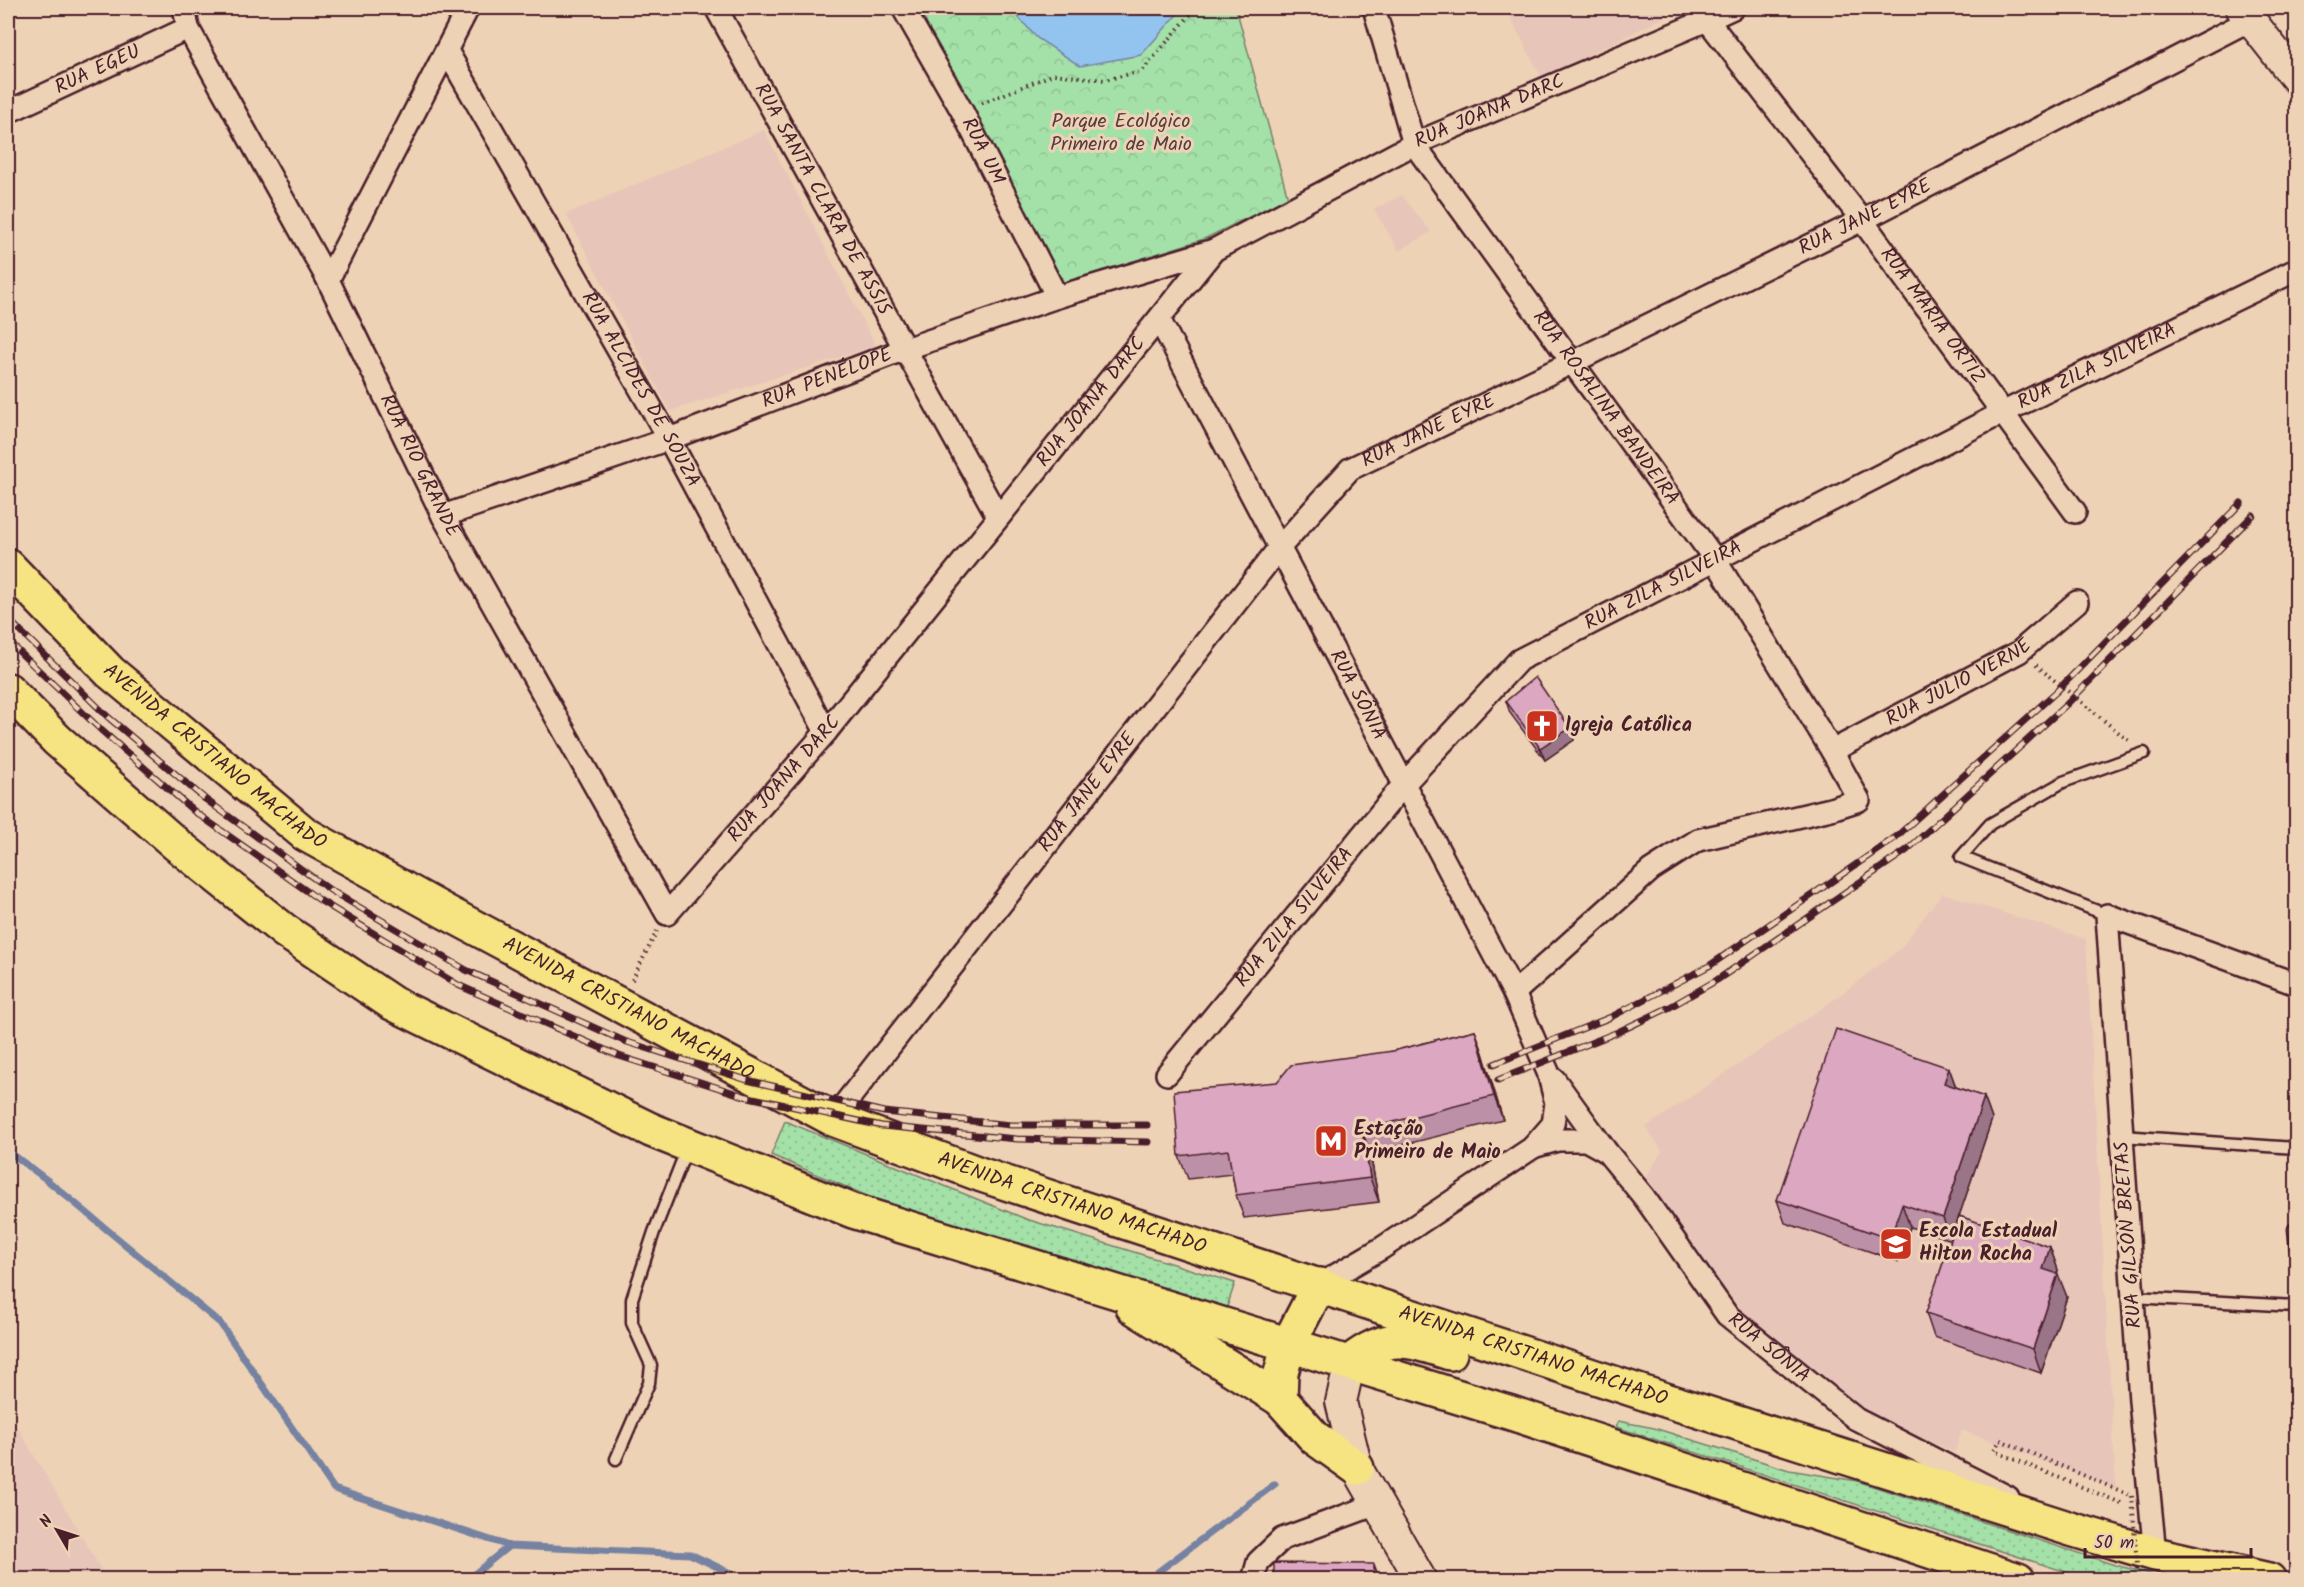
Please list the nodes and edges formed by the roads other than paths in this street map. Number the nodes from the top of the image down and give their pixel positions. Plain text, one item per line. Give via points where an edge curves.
1 (468, 8) edge
2 (716, 8) edge
3 (903, 8) edge
4 (1374, 8) edge
5 (1733, 8) edge
6 (1703, 14) edge
7 (2246, 14) edge
8 (186, 18) edge
9 (447, 51) junction
10 (2296, 78) edge
11 (8, 112) edge
12 (1414, 144) junction
13 (1862, 220) junction
14 (1214, 250) junction
15 (2296, 270) edge
16 (328, 280) junction
17 (1057, 297) junction
18 (1160, 321) junction
19 (905, 349) junction
20 (1573, 362) junction
21 (2002, 413) junction
22 (669, 440) junction
23 (2075, 512) dead end
24 (443, 516) junction
25 (998, 517) junction
26 (1279, 548) junction
27 (1716, 561) junction
28 (8, 566) edge
29 (2077, 602) dead end
30 (8, 690) edge
31 (826, 732) junction
32 (1832, 751) junction
33 (2144, 753) road end
34 (1404, 784) junction
35 (667, 914) joint
36 (2107, 915) junction
37 (2296, 984) edge
38 (1514, 993) junction
39 (1548, 1072) junction
40 (1167, 1074) dead end
41 (833, 1119) junction
42 (2122, 1136) junction
43 (688, 1144) junction
44 (1532, 1148) junction
45 (2296, 1148) edge
46 (1606, 1151) junction
47 (2295, 1229) dead end
48 (2296, 1248) edge
49 (1093, 1283) junction
50 (1319, 1285) junction
51 (2133, 1297) junction
52 (2296, 1306) edge
53 (1289, 1343) junction
54 (1350, 1362) junction
55 (1659, 1398) junction
56 (1280, 1399) junction
57 (616, 1460) dead end
58 (1357, 1468) junction
59 (1377, 1504) junction
60 (2074, 1530) junction
61 (2147, 1567) edge
62 (1256, 1571) edge
63 (1967, 1571) edge
64 (2234, 1575) edge
65 (1421, 1580) edge
66 (2018, 1580) edge
67 (2269, 1580) edge

1 - 9 street
2 - 19 street, RUA SANTA CLARA DE ASSIS
3 - 17 street, RUA UM via 962,111
4 - 12 street, RUA ROSALINA BANDEIRA
5 - 6 street, RUA JOANA DARC
6 - 12 street, RUA JOANA DARC
6 - 13 street, RUA MARIA ORTIZ
7 - 10 street
7 - 13 street, RUA JANE EYRE
8 - 11 street, RUA EGEU
8 - 16 street, RUA RIO GRANDE
9 - 16 street
9 - 22 street, RUA ALCIDES DE SOUZA
12 - 14 street, RUA JOANA DARC
12 - 20 street, RUA ROSALINA BANDEIRA
13 - 20 street, RUA JANE EYRE
13 - 21 street, RUA MARIA ORTIZ
14 - 17 street, RUA PENÉLOPE
14 - 18 street, RUA JOANA DARC
15 - 21 street, RUA ZILA SILVEIRA
16 - 24 street, RUA RIO GRANDE
17 - 19 street, RUA PENÉLOPE
18 - 25 street, RUA JOANA DARC
18 - 26 street, RUA SÔNIA
19 - 22 street, RUA PENÉLOPE
19 - 25 street, RUA SANTA CLARA DE ASSIS
20 - 26 street, RUA JANE EYRE via 1350,469
20 - 27 street, RUA ROSALINA BANDEIRA
21 - 23 street, RUA MARIA ORTIZ
21 - 27 street, RUA ZILA SILVEIRA
22 - 24 street, RUA PENÉLOPE
22 - 31 street, RUA ALCIDES DE SOUZA
24 - 35 street, RUA RIO GRANDE
25 - 31 street, RUA JOANA DARC
26 - 34 street, RUA SÔNIA
26 - 41 street, RUA JANE EYRE
27 - 32 street, RUA ROSALINA BANDEIRA
27 - 34 street, RUA ZILA SILVEIRA via 1519,660
28 - 41 highway, AVENIDA CRISTIANO MACHADO via 110,672 305,834
29 - 32 street, RUA JÚLIO VERNE via 2019,652
30 - 43 highway via 57,740 176,844 285,931 382,997 651,1130
31 - 35 street, RUA JOANA DARC
32 - 38 street, RUA ROSALINA BANDEIRA via 1858,800 1698,840 1651,870
33 - 36 lane via 2063,782 1990,824 1961,857
34 - 38 street, RUA SÔNIA
34 - 40 street, RUA ZILA SILVEIRA
36 - 37 street
36 - 42 street, RUA GILSON BRETAS
38 - 39 street, RUA SÔNIA
39 - 44 street, RUA SÔNIA via 1557,1103 1553,1124
39 - 46 street, RUA SÔNIA
41 - 50 highway, AVENIDA CRISTIANO MACHADO via 982,1176
42 - 45 lane
42 - 51 street, RUA GILSON BRETAS
43 - 49 highway via 853,1210
43 - 57 lane via 632,1299 632,1323 651,1365 649,1383
44 - 46 street via 1558,1140 1586,1140
44 - 50 street, RUA SÔNIA
46 - 60 street, RUA SÔNIA via 1644,1197 1727,1315 1856,1419
47 - 48 lane
49 - 53 highway
49 - 56 highway
50 - 53 highway
50 - 55 highway, AVENIDA CRISTIANO MACHADO
51 - 52 lane
51 - 61 street, RUA GILSON BRETAS
53 - 54 highway
53 - 56 highway via 1281,1372
54 - 55 highway via 1385,1341 1412,1340 1627,1411
54 - 58 street via 1341,1402
54 - 63 highway via 1511,1413
55 - 60 highway, AVENIDA CRISTIANO MACHADO
56 - 58 highway via 1315,1438
58 - 59 street
59 - 62 street via 1282,1539
59 - 65 street
60 - 61 highway, AVENIDA CRISTIANO MACHADO
61 - 64 highway, AVENIDA CRISTIANO MACHADO
63 - 66 highway
64 - 67 highway, AVENIDA CRISTIANO MACHADO

